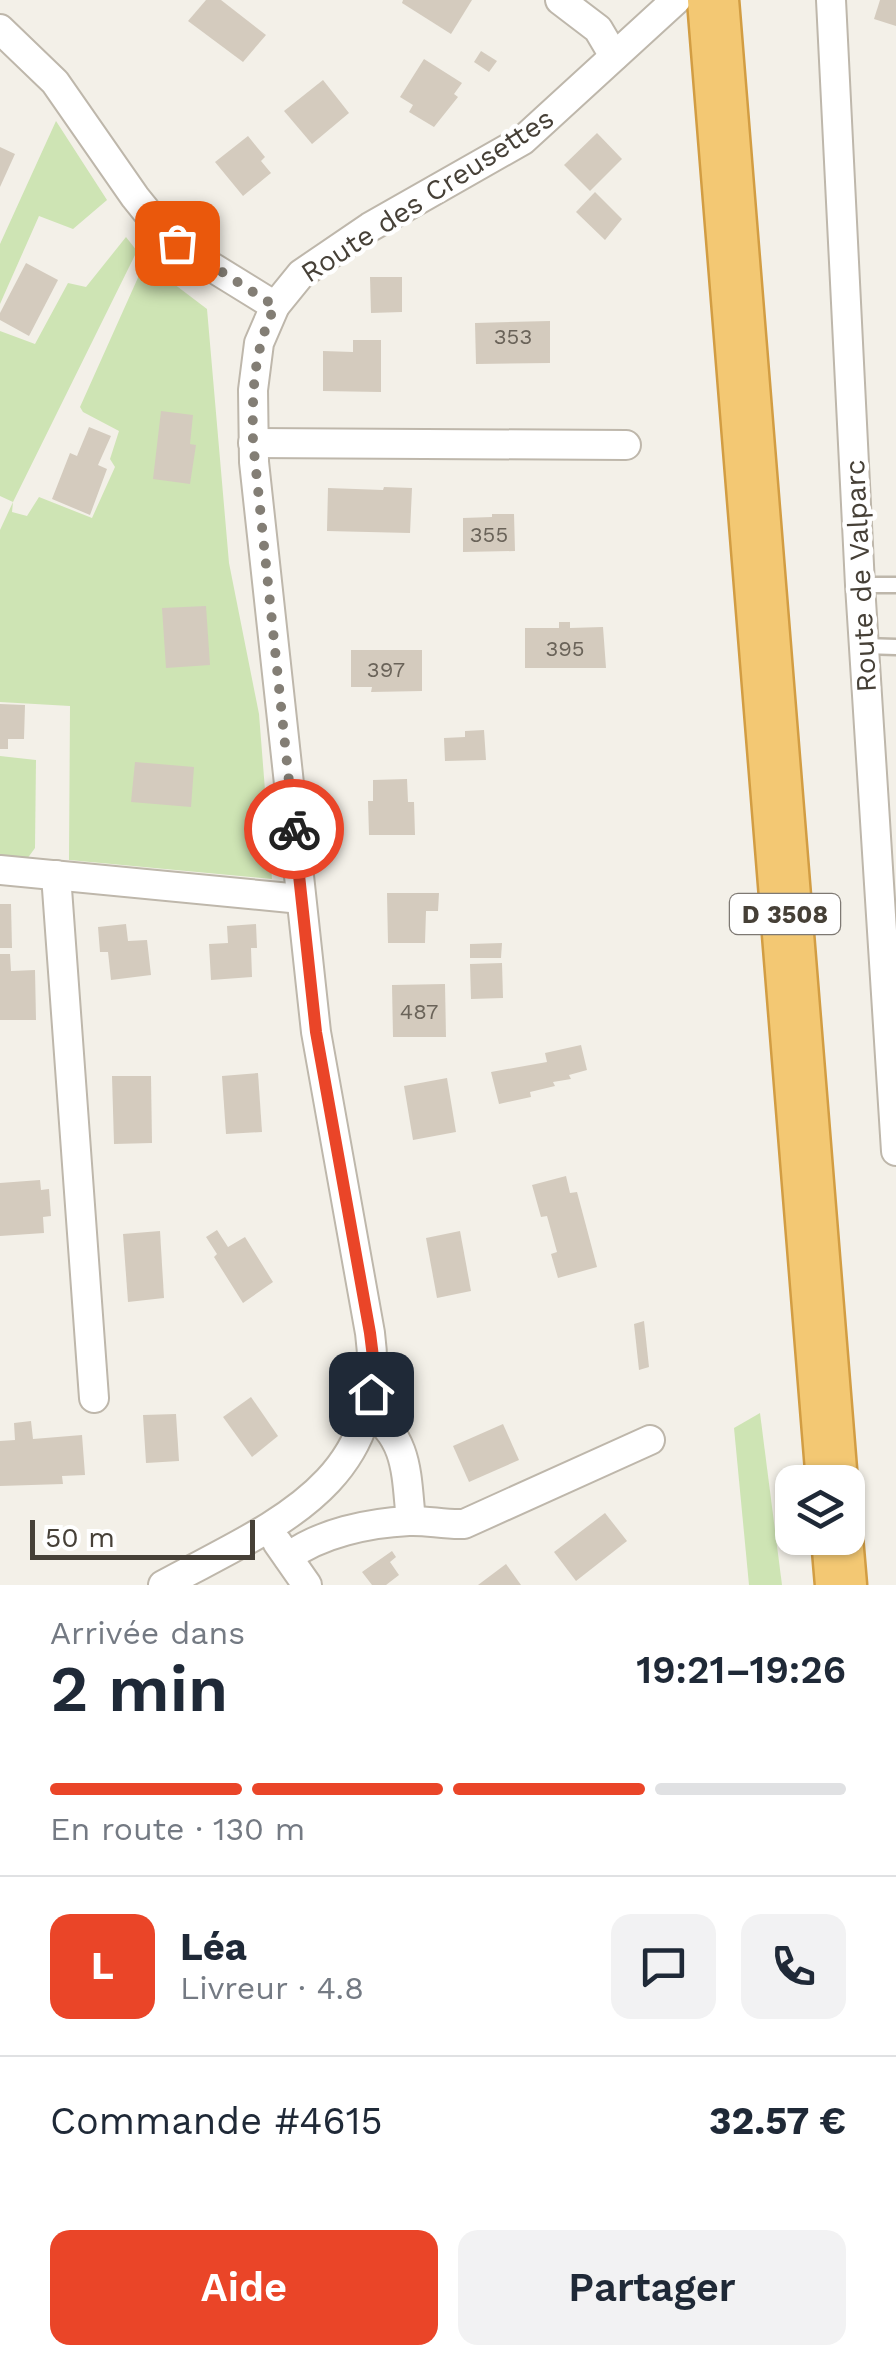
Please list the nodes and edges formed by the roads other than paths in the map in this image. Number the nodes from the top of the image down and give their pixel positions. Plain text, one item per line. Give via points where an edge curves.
1 (560, 0) edge
2 (676, 0) edge
3 (715, 0) edge
4 (831, 0) edge
5 (0, 29) edge
6 (624, 46) junction
7 (275, 306) junction
8 (253, 442) junction
9 (626, 445) dead end
10 (860, 585) junction
11 (896, 585) edge
12 (864, 646) junction
13 (896, 647) edge
14 (0, 870) edge
15 (56, 875) junction
16 (301, 899) junction
17 (896, 1151) edge
18 (94, 1398) dead end
19 (367, 1410) junction
20 (650, 1440) dead end
21 (831, 1465) edge
22 (411, 1521) junction
23 (266, 1529) junction
24 (838, 1555) edge
25 (288, 1557) junction
26 (163, 1585) edge
27 (308, 1585) edge
28 (841, 1585) edge

1 - 6 street
2 - 6 street, Route des Creusettes
3 - 21 highway, D 3508
4 - 10 street, Route de Valparc
5 - 7 street via 55,82 160,228
6 - 7 street, Route des Creusettes via 523,140 323,256
7 - 8 street, Route des Creusettes via 258,343
8 - 9 street
8 - 16 street, Route des Creusettes
10 - 11 lane
10 - 12 street, Route de Valparc
12 - 13 lane
12 - 17 street, Route de Valparc
14 - 15 street
15 - 16 street
15 - 18 street
16 - 19 street, Route des Creusettes via 316,1032 372,1350
19 - 22 street via 400,1444
19 - 23 street, Route des Creusettes via 355,1442 319,1492
20 - 22 street via 464,1524
22 - 25 street via 308,1542
23 - 25 street
23 - 26 street, Route des Creusettes
24 - 28 highway
25 - 27 street

